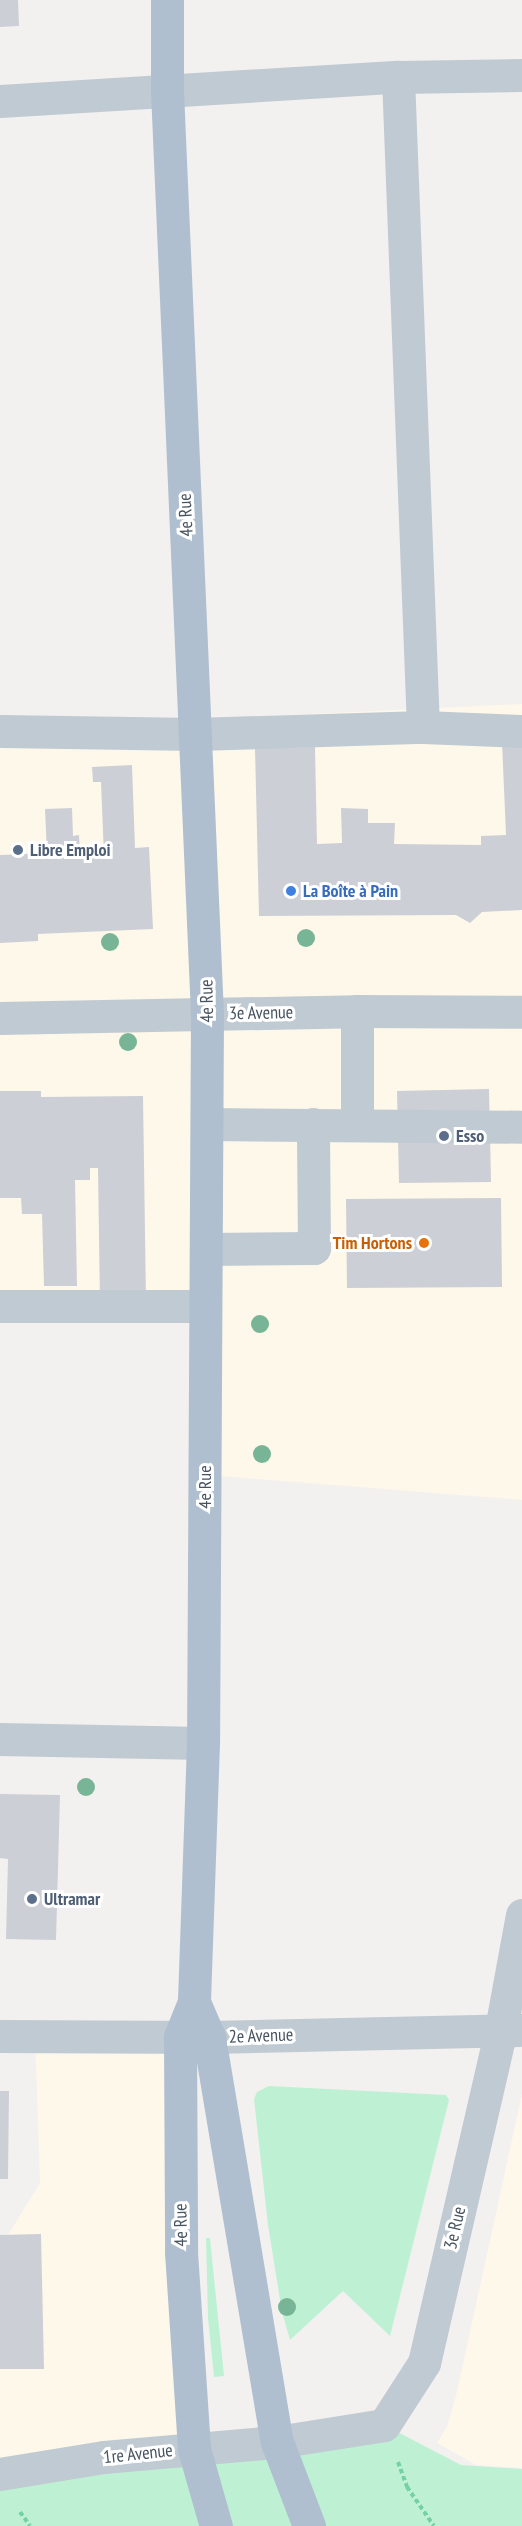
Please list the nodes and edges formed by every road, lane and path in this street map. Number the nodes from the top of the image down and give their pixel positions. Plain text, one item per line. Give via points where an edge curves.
1 (167, 0) edge
2 (522, 75) edge
3 (398, 76) junction
4 (167, 91) junction
5 (0, 101) edge
6 (423, 727) junction
7 (0, 731) edge
8 (522, 731) edge
9 (196, 734) junction
10 (357, 1011) junction
11 (522, 1012) edge
12 (207, 1014) junction
13 (0, 1018) edge
14 (207, 1124) junction
15 (313, 1124) junction
16 (357, 1125) junction
17 (522, 1127) edge
18 (206, 1249) junction
19 (0, 1306) edge
20 (205, 1306) junction
21 (0, 1739) edge
22 (203, 1743) junction
23 (522, 1915) edge
24 (511, 2030) edge
25 (0, 2037) edge
26 (195, 2037) junction
27 (384, 2426) junction
28 (277, 2442) junction
29 (194, 2449) junction
30 (0, 2474) edge
31 (216, 2526) edge
32 (309, 2526) edge
33 (434, 2526) edge

1 - 4 main road, 4e Rue
2 - 3 street
3 - 4 street
3 - 6 street
4 - 5 street
4 - 9 main road, 4e Rue
6 - 8 street
6 - 9 street
7 - 9 street
9 - 12 main road, 4e Rue
10 - 11 street, 3e Avenue
10 - 12 street, 3e Avenue
10 - 16 street
12 - 13 street, 3e Avenue
12 - 14 main road, 4e Rue
14 - 15 street
14 - 18 main road, 4e Rue
15 - 16 street
15 - 18 street via 314,1248
16 - 17 street
18 - 20 main road, 4e Rue
19 - 20 street
20 - 22 main road, 4e Rue
21 - 22 street
22 - 26 main road, 4e Rue
23 - 24 street, 3e Rue
24 - 26 street, 2e Avenue
24 - 27 street, 3e Rue via 424,2363
25 - 26 street, 2e Avenue
26 - 28 main road
26 - 29 main road, 4e Rue via 182,2252
27 - 28 street
27 - 33 path via 406,2487
28 - 29 street, 1re Avenue
28 - 32 main road
29 - 30 street, 1re Avenue via 104,2457
29 - 31 main road, 4e Rue

